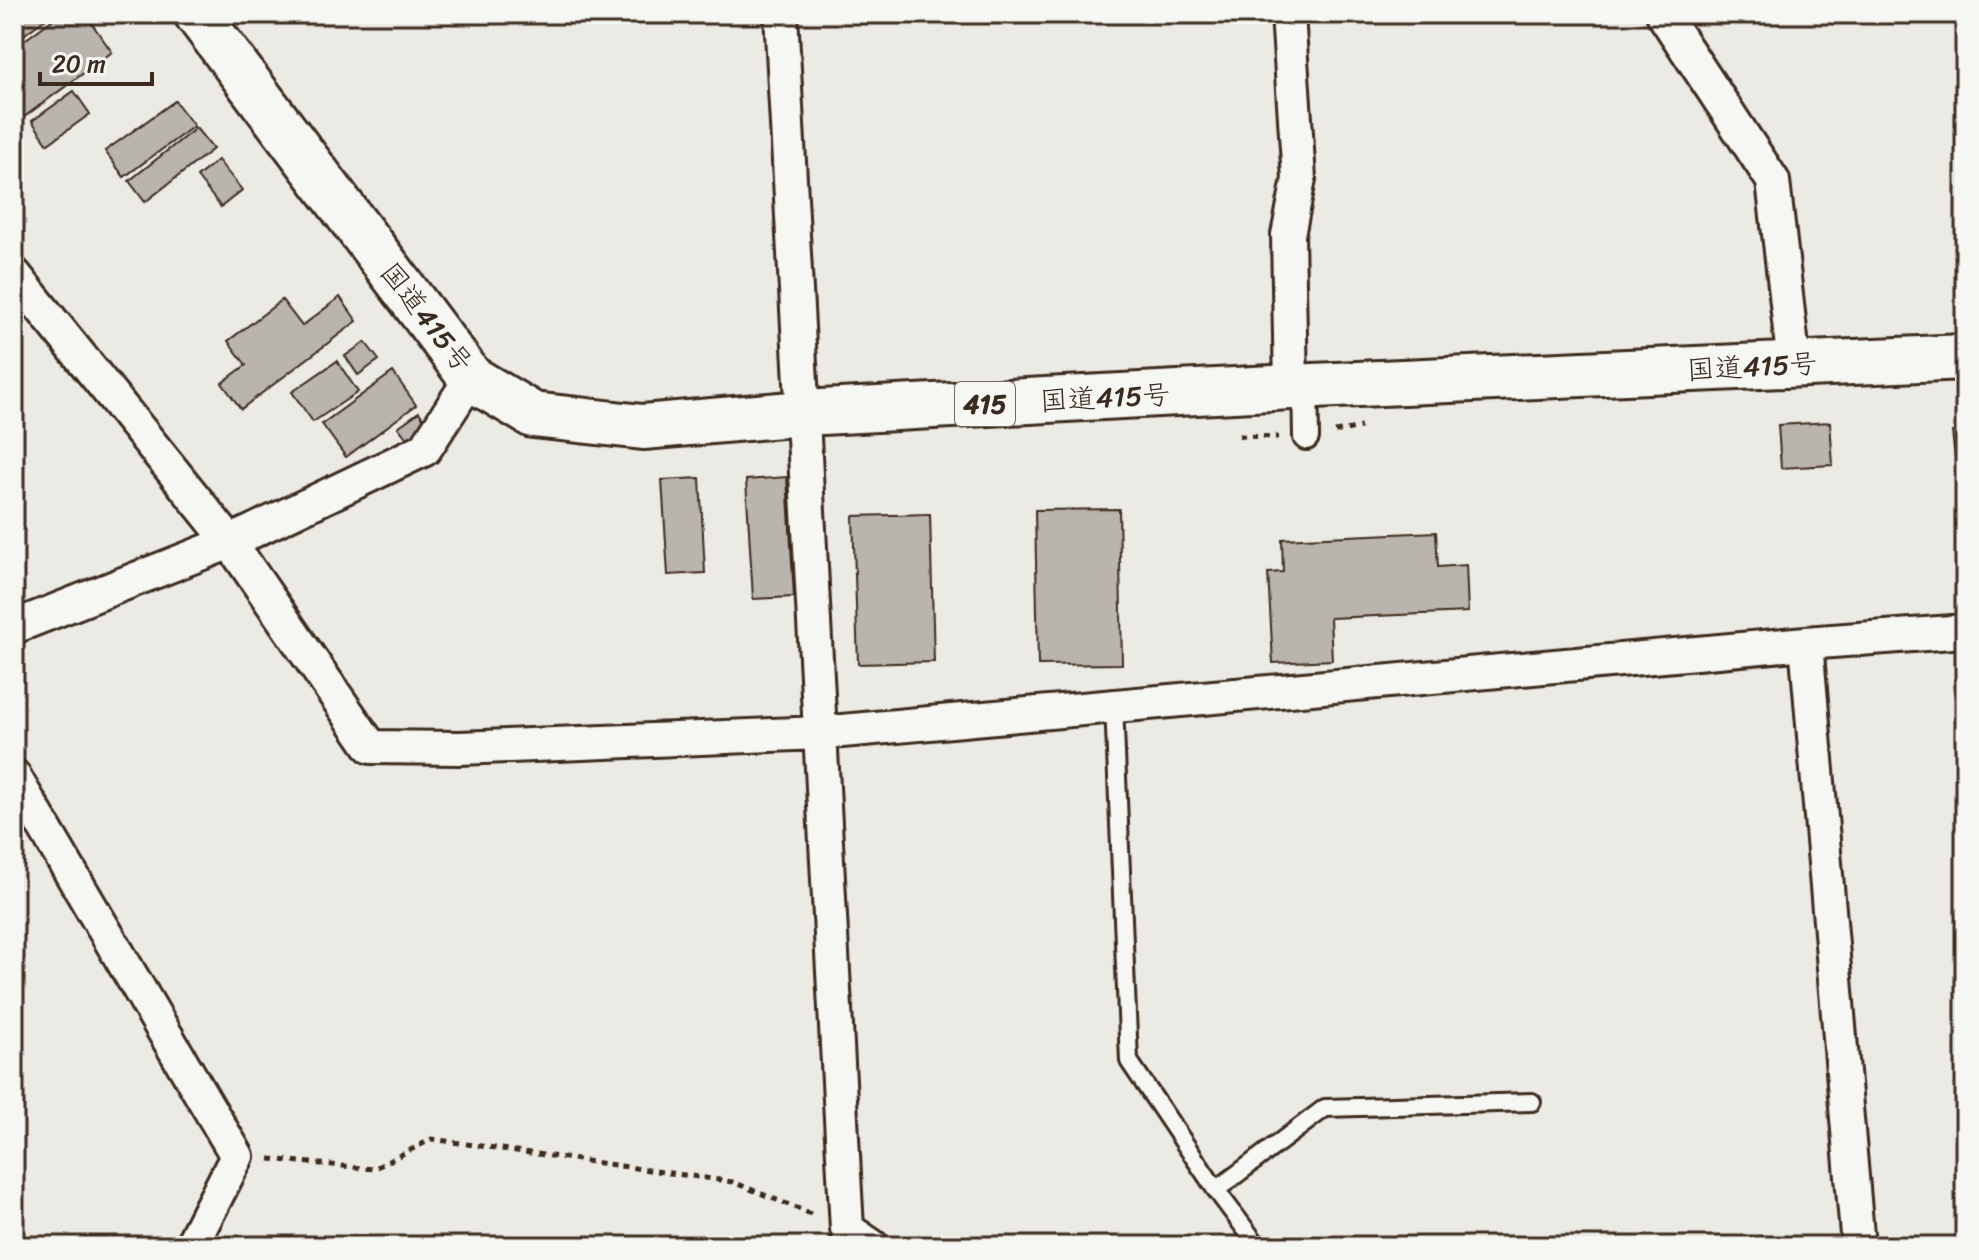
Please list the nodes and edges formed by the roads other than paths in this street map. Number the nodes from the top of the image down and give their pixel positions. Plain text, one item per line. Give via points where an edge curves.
1 (197, 14) edge
2 (781, 14) edge
3 (1288, 14) edge
4 (1663, 14) edge
5 (14, 274) edge
6 (1304, 342) dead end
7 (1965, 357) edge
8 (1794, 365) junction
9 (471, 378) junction
10 (1291, 387) junction
11 (803, 413) junction
12 (1306, 437) dead end
13 (230, 542) junction
14 (14, 627) edge
15 (1965, 631) edge
16 (1806, 643) junction
17 (1114, 705) junction
18 (820, 733) junction
19 (14, 776) edge
20 (1532, 1102) dead end
21 (1216, 1190) junction
22 (860, 1237) edge
23 (191, 1246) edge
24 (1258, 1246) edge
25 (1858, 1246) edge

1 - 9 highway, 国道415号 / 415
2 - 11 street
3 - 10 street via 1299,179 1288,235
4 - 8 street via 1773,181
5 - 13 street
6 - 12 street
7 - 8 highway, 国道415号 / 415
8 - 10 highway, 国道415号 / 415
9 - 11 highway, 国道415号 / 415 via 533,415 643,427
9 - 13 street via 425,449
10 - 11 highway, 国道415号 / 415
11 - 18 street
13 - 14 street
13 - 18 street via 371,747
15 - 16 street
16 - 17 street
16 - 25 street
17 - 18 street
17 - 21 lane via 1129,1061
18 - 22 street
19 - 23 street via 237,1156
20 - 21 lane via 1325,1108
21 - 24 lane

